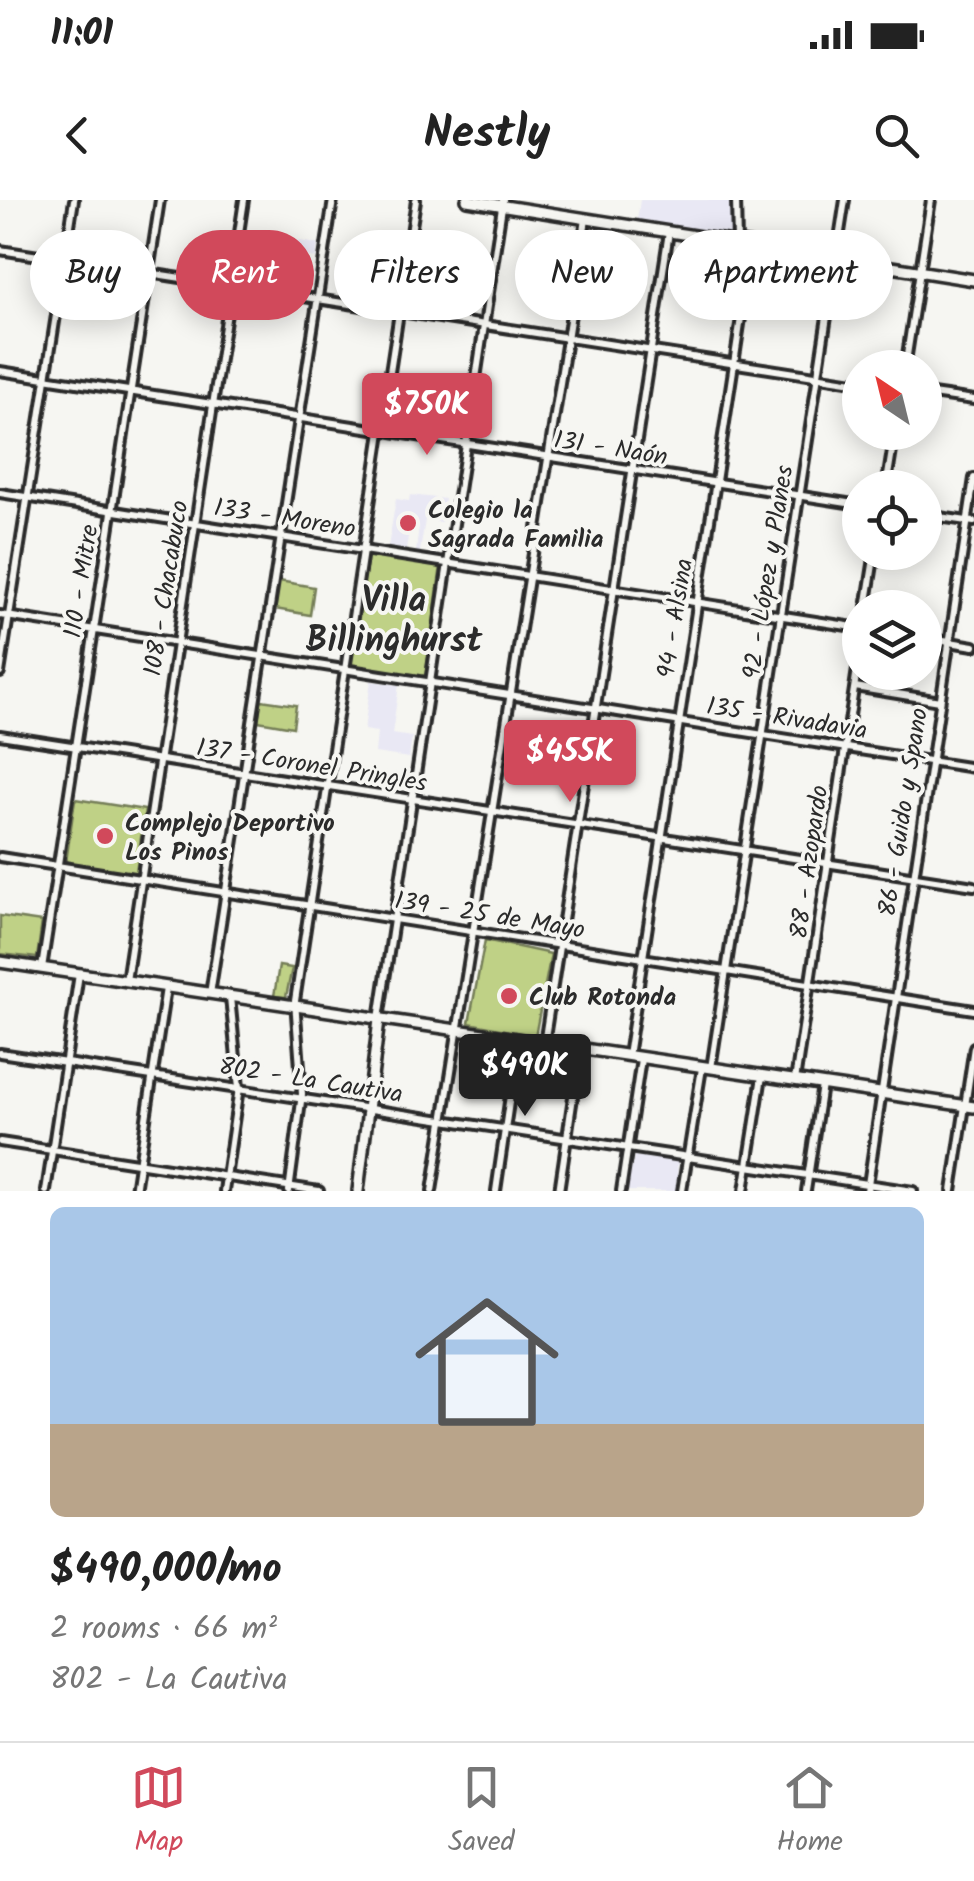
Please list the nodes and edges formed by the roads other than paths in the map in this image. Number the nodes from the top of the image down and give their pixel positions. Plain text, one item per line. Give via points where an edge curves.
1 (74, 200) edge
2 (160, 200) edge
3 (244, 200) edge
4 (333, 200) edge
5 (416, 200) edge
6 (467, 200) edge
7 (736, 200) edge
8 (846, 200) edge
9 (932, 200) edge
10 (503, 203) edge
11 (586, 219) junction
12 (69, 230) edge
13 (155, 230) edge
14 (239, 230) edge
15 (411, 230) edge
16 (737, 230) edge
17 (841, 230) edge
18 (668, 232) edge
19 (668, 238) edge
20 (0, 250) edge
21 (30, 255) edge
22 (893, 268) edge
23 (920, 272) junction
24 (974, 280) edge
25 (316, 300) junction
26 (334, 303) edge
27 (54, 320) edge
28 (141, 320) edge
29 (225, 320) edge
30 (397, 320) edge
31 (447, 320) edge
32 (741, 320) edge
33 (827, 320) edge
34 (483, 326) junction
35 (566, 338) junction
36 (908, 350) edge
37 (650, 351) junction
38 (734, 364) junction
39 (0, 370) edge
40 (819, 377) junction
41 (45, 378) junction
42 (842, 380) edge
43 (130, 391) junction
44 (942, 395) edge
45 (974, 400) edge
46 (214, 405) junction
47 (298, 418) junction
48 (380, 431) junction
49 (464, 446) junction
50 (548, 457) junction
51 (632, 470) junction
52 (974, 478) edge
53 (715, 483) junction
54 (0, 493) edge
55 (26, 496) junction
56 (798, 496) junction
57 (842, 502) edge
58 (112, 510) junction
59 (942, 517) edge
60 (971, 521) edge
61 (195, 522) junction
62 (279, 536) junction
63 (362, 550) junction
64 (446, 564) junction
65 (530, 576) junction
66 (612, 590) junction
67 (696, 602) junction
68 (4, 616) edge
69 (780, 616) junction
70 (842, 625) edge
71 (92, 628) junction
72 (942, 641) edge
73 (177, 642) junction
74 (950, 642) junction
75 (974, 646) edge
76 (260, 656) junction
77 (345, 670) junction
78 (0, 672) edge
79 (428, 682) junction
80 (854, 690) edge
81 (874, 690) edge
82 (511, 694) junction
83 (940, 700) junction
84 (596, 708) junction
85 (678, 720) junction
86 (763, 733) junction
87 (0, 735) edge
88 (845, 746) junction
89 (75, 748) junction
90 (930, 759) junction
91 (160, 760) junction
92 (974, 768) edge
93 (244, 774) junction
94 (326, 788) junction
95 (410, 800) junction
96 (494, 812) junction
97 (577, 825) junction
98 (661, 838) junction
99 (744, 851) junction
100 (0, 858) edge
101 (828, 863) junction
102 (57, 866) junction
103 (911, 876) junction
104 (142, 879) junction
105 (974, 886) edge
106 (226, 892) junction
107 (310, 905) junction
108 (392, 919) junction
109 (476, 930) junction
110 (560, 945) junction
111 (642, 957) junction
112 (0, 962) edge
113 (42, 968) junction
114 (726, 970) junction
115 (80, 974) junction
116 (126, 982) junction
117 (811, 982) junction
118 (166, 988) junction
119 (210, 994) junction
120 (895, 995) junction
121 (230, 996) junction
122 (295, 1006) junction
123 (974, 1010) edge
124 (379, 1020) junction
125 (458, 1032) junction
126 (518, 1041) junction
127 (544, 1044) junction
128 (974, 1047) edge
129 (580, 1050) junction
130 (0, 1053) edge
131 (627, 1057) junction
132 (640, 1059) junction
133 (65, 1063) junction
134 (707, 1068) junction
135 (152, 1076) junction
136 (762, 1076) junction
137 (795, 1081) junction
138 (822, 1085) junction
139 (239, 1088) junction
140 (881, 1094) junction
141 (302, 1098) junction
142 (970, 1106) edge
143 (368, 1109) junction
144 (443, 1119) junction
145 (505, 1130) junction
146 (568, 1138) junction
147 (0, 1142) edge
148 (627, 1148) junction
149 (52, 1151) junction
150 (688, 1156) junction
151 (138, 1163) junction
152 (748, 1166) junction
153 (808, 1174) junction
154 (226, 1177) junction
155 (868, 1188) edge
156 (289, 1189) edge
157 (46, 1191) edge
158 (134, 1191) edge
159 (224, 1191) edge
160 (319, 1191) edge
161 (358, 1191) edge
162 (432, 1191) edge
163 (496, 1191) edge
164 (560, 1191) edge
165 (621, 1191) edge
166 (682, 1191) edge
167 (744, 1191) edge
168 (806, 1191) edge
169 (913, 1191) edge
170 (952, 1191) edge

1 - 12 street
2 - 13 street, 110 - Mitre
3 - 14 street, 108 - Chacabuco
4 - 25 street
5 - 15 street
6 - 10 main road
7 - 16 street
8 - 17 street, 92 - López y Planes
9 - 23 street
10 - 11 main road
10 - 34 street
11 - 18 main road
11 - 35 street
19 - 37 street
20 - 21 street
22 - 23 main road
23 - 24 main road
23 - 36 street
25 - 26 street
25 - 47 street
27 - 41 street
28 - 43 street, 110 - Mitre
29 - 46 street, 108 - Chacabuco
30 - 48 street
31 - 34 street
32 - 38 street, 94 - Alsina
33 - 40 street, 92 - López y Planes
34 - 35 street
34 - 49 street
35 - 37 street
35 - 50 street
37 - 38 street
37 - 51 street
38 - 40 street
38 - 53 street, 94 - Alsina
39 - 41 street, 131 - Naón
40 - 42 street
40 - 56 street, 92 - López y Planes
41 - 43 street, 131 - Naón
41 - 55 street
43 - 46 street, 131 - Naón
43 - 58 street, 110 - Mitre
44 - 45 street
46 - 47 street, 131 - Naón
46 - 61 street, 108 - Chacabuco
47 - 48 street, 131 - Naón
47 - 62 street
48 - 49 street, 131 - Naón
48 - 63 street
49 - 50 street, 131 - Naón
49 - 64 street
50 - 51 street, 131 - Naón
50 - 65 street
51 - 53 street, 131 - Naón
51 - 66 street
52 - 60 street, 86 - Guido y Spano
53 - 56 street, 131 - Naón
53 - 67 street, 94 - Alsina
54 - 55 street, 133 - Moreno
55 - 58 street, 133 - Moreno
55 - 68 street
56 - 57 street, 131 - Naón
56 - 69 street, 92 - López y Planes
58 - 61 street, 133 - Moreno
58 - 71 street, 110 - Mitre
59 - 60 street
60 - 74 street, 86 - Guido y Spano
61 - 62 street, 133 - Moreno
61 - 73 street, 108 - Chacabuco
62 - 63 street, 133 - Moreno
62 - 76 street
63 - 64 street, 133 - Moreno
63 - 77 street
64 - 65 street, 133 - Moreno
64 - 79 street
65 - 66 street, 133 - Moreno
65 - 82 street
66 - 67 street, 133 - Moreno
66 - 84 street
67 - 69 street, 133 - Moreno
67 - 85 street, 94 - Alsina
68 - 71 street, 135 - Rivadavia
68 - 78 street
69 - 70 street, 133 - Moreno
69 - 86 street, 92 - López y Planes
71 - 73 street, 135 - Rivadavia
71 - 89 street, 110 - Mitre
72 - 74 street
73 - 76 street, 135 - Rivadavia
73 - 91 street, 108 - Chacabuco
74 - 75 street
74 - 83 street, 86 - Guido y Spano
76 - 77 street, 135 - Rivadavia
76 - 93 street
77 - 79 street, 135 - Rivadavia
77 - 94 street
79 - 82 street, 135 - Rivadavia
79 - 95 street
80 - 88 street, 88 - Azopardo
81 - 83 street
82 - 84 street, 135 - Rivadavia
82 - 96 street
83 - 90 street, 86 - Guido y Spano
84 - 85 street, 135 - Rivadavia
84 - 97 street
85 - 86 street, 135 - Rivadavia
85 - 98 street, 94 - Alsina
86 - 88 street, 135 - Rivadavia
86 - 99 street, 92 - López y Planes
87 - 89 street, 137 - Coronel Pringles
88 - 90 street, 135 - Rivadavia
88 - 101 street, 88 - Azopardo
89 - 91 street, 137 - Coronel Pringles
89 - 102 street, 110 - Mitre
90 - 92 street, 135 - Rivadavia
90 - 103 street, 86 - Guido y Spano
91 - 93 street, 137 - Coronel Pringles
91 - 104 street, 108 - Chacabuco
93 - 94 street, 137 - Coronel Pringles
93 - 106 street
94 - 95 street, 137 - Coronel Pringles
94 - 107 street
95 - 96 street, 137 - Coronel Pringles
95 - 108 street
96 - 97 street, 137 - Coronel Pringles
96 - 109 street
97 - 98 street, 137 - Coronel Pringles
97 - 110 street
98 - 99 street, 137 - Coronel Pringles
98 - 111 street, 94 - Alsina
99 - 101 street, 137 - Coronel Pringles
99 - 114 street, 92 - López y Planes
100 - 102 street, 139 - 25 de Mayo
101 - 103 street, 137 - Coronel Pringles
101 - 117 street, 88 - Azopardo
102 - 104 street, 139 - 25 de Mayo
102 - 113 street, 110 - Mitre
103 - 105 street, 137 - Coronel Pringles
103 - 120 street, 86 - Guido y Spano
104 - 106 street, 139 - 25 de Mayo
104 - 116 street, 108 - Chacabuco
106 - 107 street, 139 - 25 de Mayo
106 - 119 street
107 - 108 street, 139 - 25 de Mayo
107 - 122 street
108 - 109 street, 139 - 25 de Mayo
108 - 124 street
109 - 110 street, 139 - 25 de Mayo
109 - 125 street
110 - 111 street, 139 - 25 de Mayo
110 - 127 street
111 - 114 street, 139 - 25 de Mayo
111 - 131 street, 94 - Alsina
112 - 113 main road
113 - 115 main road
114 - 117 street, 139 - 25 de Mayo
114 - 134 street, 92 - López y Planes
115 - 116 main road
115 - 133 street
116 - 118 main road
117 - 120 street, 139 - 25 de Mayo
117 - 137 street, 88 - Azopardo
118 - 119 main road
118 - 135 street
119 - 121 main road
120 - 123 street, 139 - 25 de Mayo
120 - 140 street, 86 - Guido y Spano
121 - 122 main road
121 - 139 street
122 - 124 main road
122 - 141 street
124 - 125 main road
124 - 143 main road
125 - 126 main road
125 - 144 street
126 - 127 main road
126 - 145 street
127 - 129 main road
128 - 142 street
129 - 131 main road
129 - 146 street
130 - 133 street, 802 - La Cautiva
131 - 132 main road
132 - 134 main road
132 - 148 street
133 - 135 street, 802 - La Cautiva
133 - 149 street
134 - 136 main road
134 - 150 street, 92 - López y Planes
135 - 139 street, 802 - La Cautiva
135 - 151 street
136 - 137 main road
136 - 152 street
137 - 138 main road
138 - 140 main road
138 - 153 street
139 - 141 street, 802 - La Cautiva
139 - 154 street
140 - 142 main road
140 - 155 street, 86 - Guido y Spano
141 - 143 street, 802 - La Cautiva
141 - 156 street
142 - 170 street
143 - 144 street, 802 - La Cautiva
143 - 161 main road
144 - 145 street, 802 - La Cautiva
144 - 162 street
145 - 146 street, 802 - La Cautiva
145 - 163 street
146 - 148 street, 802 - La Cautiva
146 - 164 street
147 - 149 street
148 - 150 street, 802 - La Cautiva
148 - 165 street
149 - 151 street
149 - 157 street
150 - 152 street, 802 - La Cautiva
150 - 166 street, 92 - López y Planes
151 - 154 street
151 - 158 street
152 - 153 street, 802 - La Cautiva
152 - 167 street
153 - 155 street, 802 - La Cautiva
153 - 168 street
154 - 156 street
154 - 159 street
155 - 169 street, 802 - La Cautiva
156 - 160 street

